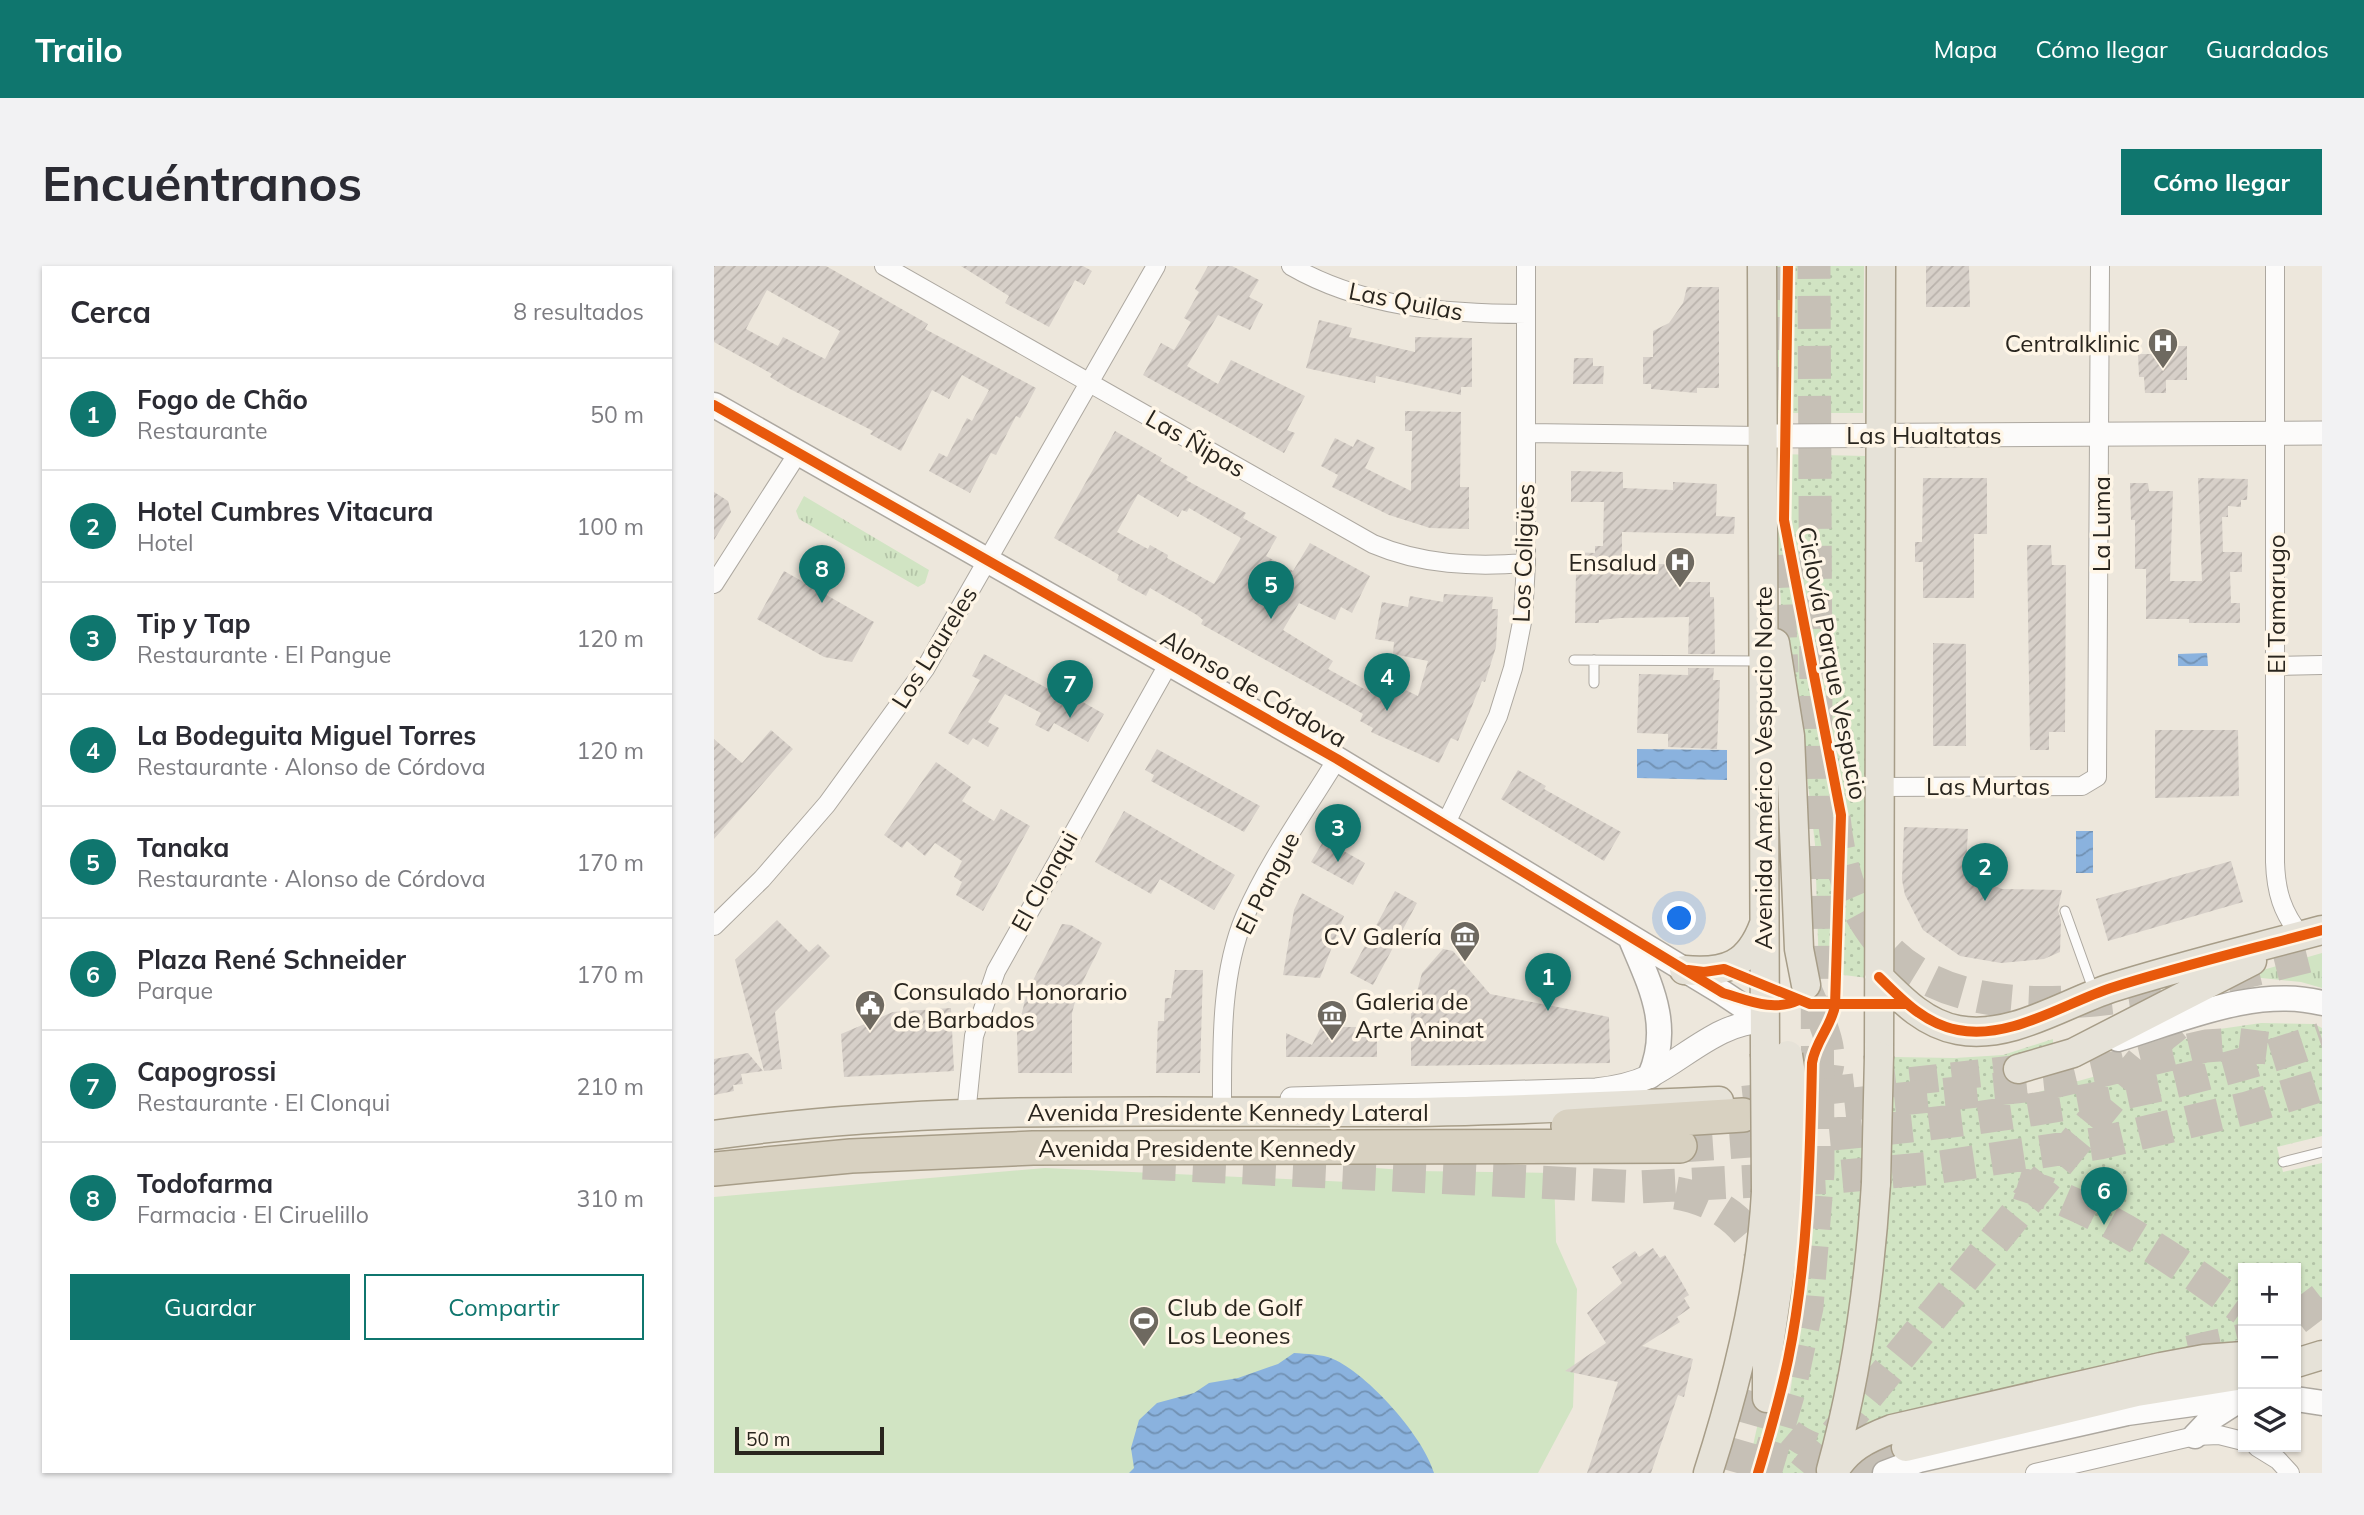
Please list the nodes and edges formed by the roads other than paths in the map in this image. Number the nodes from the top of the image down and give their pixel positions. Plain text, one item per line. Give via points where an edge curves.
1 (884, 266) edge
2 (1156, 266) edge
3 (1291, 266) edge
4 (1526, 266) edge
5 (1762, 266) edge
6 (1881, 266) edge
7 (2101, 266) edge
8 (2275, 266) edge
9 (1526, 314) junction
10 (1091, 382) junction
11 (714, 405) edge
12 (1526, 433) junction
13 (2102, 433) junction
14 (2276, 433) junction
15 (2322, 433) edge
16 (1881, 435) junction
17 (1760, 436) junction
18 (798, 453) junction
19 (988, 561) junction
20 (1526, 564) junction
21 (1762, 582) junction
22 (714, 584) edge
23 (1574, 660) dead end
24 (1594, 660) junction
25 (1762, 661) junction
26 (1169, 663) junction
27 (2322, 665) edge
28 (2275, 666) junction
29 (1594, 683) dead end
30 (1336, 759) junction
31 (2094, 781) joint
32 (1880, 787) junction
33 (1445, 825) junction
34 (2065, 911) dead end
35 (1764, 924) junction
36 (714, 926) edge
37 (2312, 933) edge
38 (1630, 937) junction
39 (1684, 970) junction
40 (1880, 977) junction
41 (1806, 985) tunnel mouth
42 (2095, 994) junction
43 (2322, 1003) edge
44 (1765, 1021) junction
45 (2073, 1053) junction
46 (2018, 1069) tunnel mouth
47 (1650, 1076) junction
48 (1222, 1101) junction
49 (1742, 1105) joint
50 (1087, 1109) junction
51 (966, 1115) junction
52 (714, 1135) edge
53 (1680, 1146) tunnel mouth
54 (1379, 1147) junction
55 (2322, 1152) edge
56 (2283, 1162) dead end
57 (714, 1169) edge
58 (1779, 1191) junction
59 (2322, 1337) edge
60 (2301, 1341) edge
61 (2301, 1352) edge
62 (2322, 1352) edge
63 (2238, 1355) edge
64 (2301, 1361) edge
65 (2238, 1376) edge
66 (2186, 1384) junction
67 (2238, 1390) edge
68 (1768, 1398) tunnel mouth
69 (2238, 1398) edge
70 (2238, 1400) edge
71 (2301, 1400) edge
72 (2322, 1403) edge
73 (2195, 1436) junction
74 (2238, 1440) edge
75 (1906, 1447) tunnel mouth
76 (2265, 1452) edge
77 (1708, 1473) edge
78 (1832, 1473) edge
79 (1885, 1473) tunnel mouth
80 (2035, 1473) edge
81 (2290, 1473) edge

1 - 10 street, Las Ñipas
2 - 10 street, Los Laureles
3 - 9 street, Las Quilas via 1342,289 1422,309
4 - 9 street, Los Coligües
5 - 17 main road, Avenida Américo Vespucio Norte
6 - 16 main road
7 - 13 street, La Luma
8 - 14 street, El Tamarugo
9 - 12 street, Los Coligües
10 - 19 street, Los Laureles
10 - 20 street, Las Ñipas via 1387,550 1445,563
11 - 18 main road, Alonso de Córdova
12 - 17 street, Las Hualtatas
12 - 20 street, Los Coligües
13 - 14 street, Las Hualtatas
13 - 16 street, Las Hualtatas
13 - 31 street, La Luma via 2099,768
14 - 15 street, Las Hualtatas
14 - 28 street, El Tamarugo
16 - 17 street, Las Hualtatas
16 - 32 main road
17 - 21 main road, Avenida Américo Vespucio Norte
18 - 19 main road, Alonso de Córdova
18 - 22 street
19 - 26 main road, Alonso de Córdova
19 - 36 street, Los Laureles via 925,669 835,794 762,879
20 - 33 street, Los Coligües via 1523,618 1506,692 1484,749
21 - 25 main road, Avenida Américo Vespucio Norte
21 - 41 main road via 1790,736 1799,949
23 - 24 lane
24 - 25 lane
24 - 29 lane
25 - 35 main road, Avenida Américo Vespucio Norte
26 - 30 main road, Alonso de Córdova
26 - 51 street, El Clonqui via 996,971 974,1036
27 - 28 street
28 - 37 street, El Tamarugo via 2276,883 2287,918
30 - 33 main road, Alonso de Córdova
30 - 48 street, El Pangue via 1245,917 1227,992
31 - 32 street, Las Murtas via 2082,786
32 - 40 main road
33 - 38 main road, Alonso de Córdova
34 - 42 lane
35 - 39 main road via 1753,948 1731,966 1704,972
35 - 44 main road, Avenida Américo Vespucio Norte
37 - 42 main road
37 - 45 main road
38 - 39 main road, Alonso de Córdova
38 - 47 main road via 1659,1013 1661,1040
39 - 44 main road, Alonso de Córdova
40 - 42 main road via 1907,1004 1938,1024 1975,1031 1998,1030
40 - 78 main road, bridge via 1876,1182 1865,1304
43 - 45 main road via 2292,998 2246,1003
44 - 47 street, Avenida Presidente Kennedy Lateral via 1729,1028
44 - 58 main road, Avenida Américo Vespucio Norte, bridge via 1777,1055
45 - 46 main road
47 - 48 street, Avenida Presidente Kennedy Lateral via 1595,1090
48 - 50 main road
49 - 50 main road, Avenida Presidente Kennedy Lateral via 1388,1112
49 - 54 highway
50 - 51 main road, Avenida Presidente Kennedy Lateral
51 - 52 main road, Avenida Presidente Kennedy Lateral
53 - 54 highway, Avenida Presidente Kennedy
54 - 57 highway, Avenida Presidente Kennedy via 945,1150
55 - 56 lane
58 - 68 main road
58 - 77 main road, Avenida Américo Vespucio Norte
59 - 60 main road
61 - 62 main road
62 - 64 main road
63 - 78 main road via 1892,1429 1862,1441
65 - 66 main road
66 - 67 main road
66 - 75 main road
69 - 79 main road via 2138,1410 1919,1460
70 - 73 main road
71 - 72 main road
73 - 74 street
73 - 80 street
76 - 81 street

